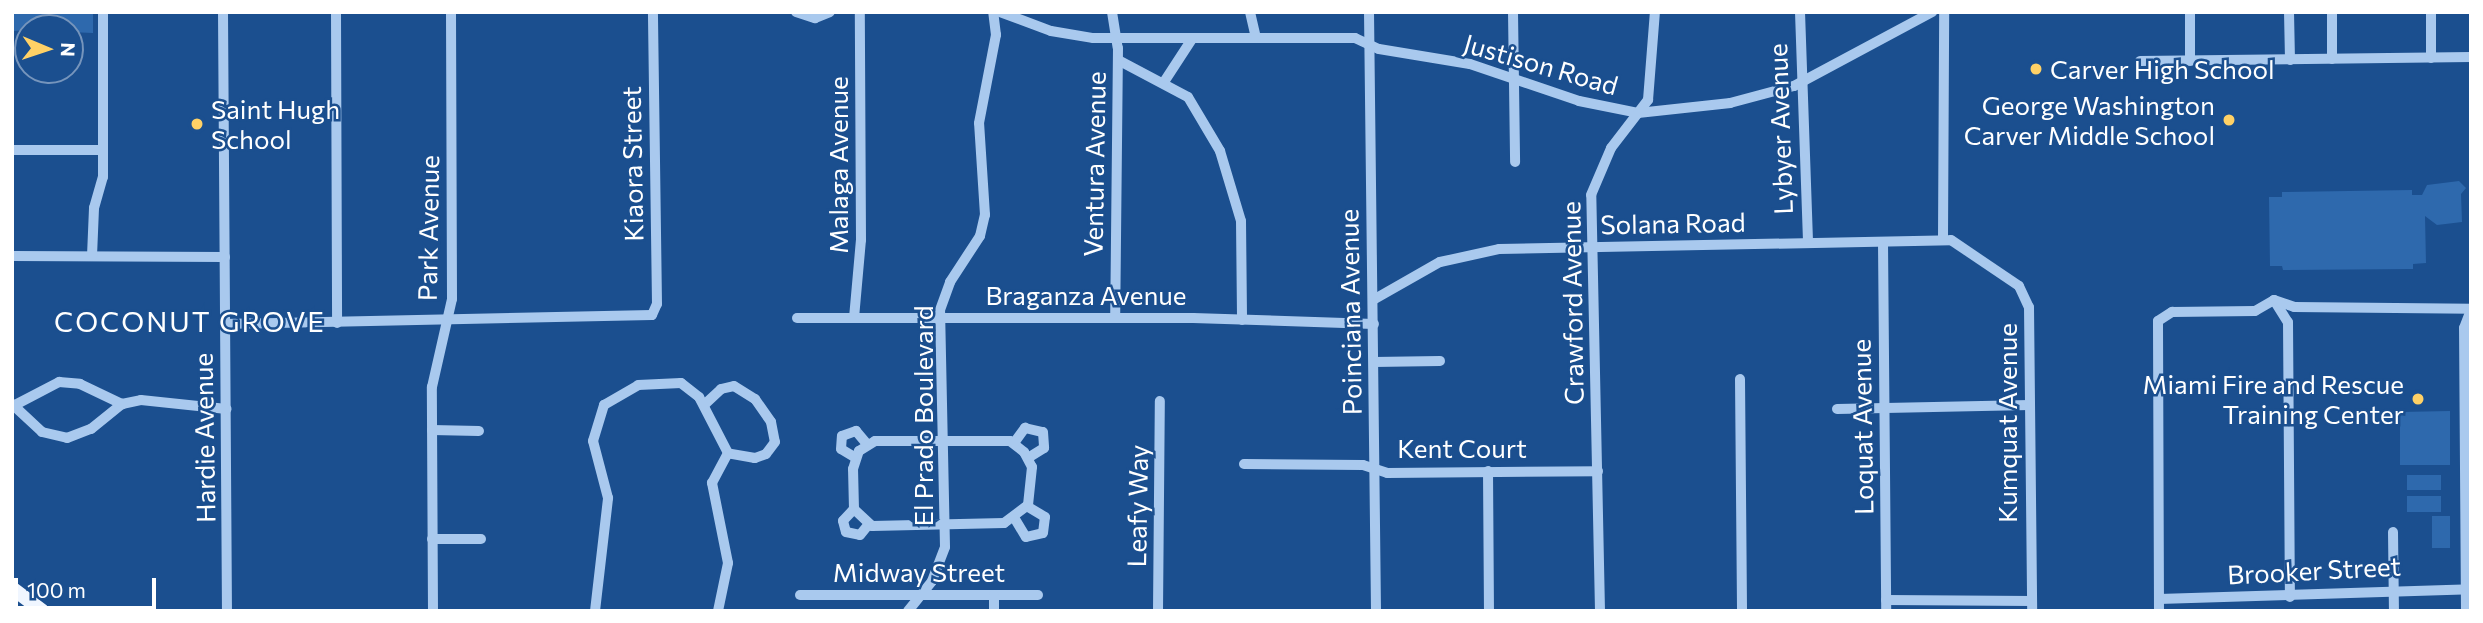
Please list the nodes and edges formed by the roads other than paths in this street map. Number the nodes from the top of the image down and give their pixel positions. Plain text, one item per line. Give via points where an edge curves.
1 (103, 12) edge
2 (223, 12) edge
3 (335, 12) edge
4 (451, 12) edge
5 (653, 12) edge
6 (796, 12) edge
7 (830, 12) edge
8 (860, 12) edge
9 (993, 12) edge
10 (1000, 12) edge
11 (1112, 12) edge
12 (1250, 12) edge
13 (1369, 12) edge
14 (1513, 12) edge
15 (1655, 12) edge
16 (1800, 12) edge
17 (1933, 12) edge
18 (1944, 12) edge
19 (2190, 12) edge
20 (2289, 12) edge
21 (2332, 12) edge
22 (2431, 12) edge
23 (1256, 37) junction
24 (1117, 39) junction
25 (1192, 39) junction
26 (1370, 45) junction
27 (2471, 57) edge
28 (2431, 58) junction
29 (2332, 59) junction
30 (1118, 60) junction
31 (2290, 60) junction
32 (2140, 61) dead end
33 (2190, 61) junction
34 (1514, 78) junction
35 (1164, 82) junction
36 (1800, 83) junction
37 (1638, 113) junction
38 (12, 150) edge
39 (103, 150) junction
40 (1515, 162) dead end
41 (1943, 238) junction
42 (1808, 243) junction
43 (1883, 243) junction
44 (1590, 247) junction
45 (12, 256) edge
46 (92, 256) junction
47 (225, 257) junction
48 (1373, 300) junction
49 (2274, 300) junction
50 (2471, 310) edge
51 (1115, 317) junction
52 (797, 318) dead end
53 (854, 318) junction
54 (941, 318) junction
55 (1242, 320) junction
56 (447, 322) junction
57 (337, 323) junction
58 (225, 324) junction
59 (1374, 324) junction
60 (1440, 361) dead end
61 (1374, 362) junction
62 (1740, 379) dead end
63 (1160, 401) dead end
64 (14, 404) edge
65 (122, 404) junction
66 (704, 405) junction
67 (2030, 405) junction
68 (1884, 407) junction
69 (227, 409) junction
70 (1837, 409) dead end
71 (432, 430) junction
72 (480, 432) dead end
73 (943, 441) junction
74 (1014, 443) junction
75 (867, 444) junction
76 (728, 453) junction
77 (856, 458) junction
78 (1028, 458) junction
79 (1244, 464) dead end
80 (1374, 469) junction
81 (1488, 471) junction
82 (1598, 471) junction
83 (1027, 506) junction
84 (854, 509) junction
85 (1015, 519) junction
86 (869, 524) junction
87 (946, 524) junction
88 (2393, 532) dead end
89 (432, 539) junction
90 (481, 539) dead end
91 (12, 588) edge
92 (2468, 589) edge
93 (2394, 592) junction
94 (800, 595) dead end
95 (921, 595) junction
96 (994, 595) junction
97 (1038, 596) dead end
98 (2290, 597) junction
99 (2244, 598) junction
100 (1886, 605) edge
101 (2159, 605) edge
102 (2032, 606) edge
103 (42, 611) edge
104 (227, 611) edge
105 (433, 611) edge
106 (595, 611) edge
107 (718, 611) edge
108 (908, 611) edge
109 (994, 611) edge
110 (1158, 611) edge
111 (1376, 611) edge
112 (1489, 611) edge
113 (1600, 611) edge
114 (1742, 611) edge
115 (2244, 611) edge
116 (2394, 611) edge
117 (2466, 611) edge

1 - 39 street
2 - 47 street, Hardie Avenue
3 - 57 street
4 - 56 street, Park Avenue via 452,299
5 - 56 street, Kiaora Street via 657,304 652,315
6 - 7 street via 815,18
8 - 53 street, Malaga Avenue via 862,240
9 - 54 street, El Prado Boulevard via 996,35 979,123 984,222 945,293
10 - 24 street, Justison Road via 1058,33
11 - 24 street, Ventura Avenue
12 - 23 street
13 - 26 street, Poinciana Avenue
14 - 34 street
15 - 37 street, Crawford Avenue via 1652,83
16 - 36 street, Lybyer Avenue
17 - 36 street, Justison Road
18 - 41 street
19 - 33 street
20 - 31 street
21 - 29 street
22 - 28 street
23 - 25 street, Justison Road
23 - 26 street, Justison Road via 1348,38
24 - 25 street, Justison Road
24 - 30 street, Ventura Avenue
25 - 35 street
26 - 34 street, Justison Road
26 - 48 street, Poinciana Avenue
27 - 28 street
28 - 29 street
29 - 31 street
30 - 35 street
30 - 51 street, Ventura Avenue
31 - 33 street
32 - 33 street
34 - 37 street, Justison Road via 1579,101
34 - 40 street
35 - 55 street via 1199,110 1234,186 1243,242
36 - 37 street, Justison Road via 1730,103
36 - 42 street, Lybyer Avenue
37 - 44 street, Crawford Avenue via 1596,176
38 - 39 street
39 - 46 street via 102,186 93,212
41 - 43 street, Solana Road
41 - 67 street, Kumquat Avenue via 2024,293 2029,312
42 - 43 street, Solana Road
42 - 44 street, Solana Road
43 - 68 street, Loquat Avenue
44 - 48 street, Solana Road via 1464,254 1432,265
44 - 82 street, Crawford Avenue
45 - 46 street
46 - 47 street
47 - 58 street, Hardie Avenue
48 - 59 street, Poinciana Avenue
49 - 50 street via 2294,307
49 - 98 street via 2288,322
49 - 101 street via 2255,311 2172,312 2160,318
50 - 92 street via 2464,328
51 - 54 street, Braganza Avenue
51 - 55 street, Braganza Avenue
52 - 53 street, Braganza Avenue
53 - 54 street, Braganza Avenue
54 - 73 street, El Prado Boulevard
55 - 59 street, Braganza Avenue
56 - 57 street
56 - 71 street, Park Avenue via 433,376
57 - 58 street
58 - 69 street, Hardie Avenue
59 - 61 street, Poinciana Avenue
60 - 61 street
61 - 80 street, Poinciana Avenue
62 - 114 street
63 - 110 street, Leafy Way
64 - 65 street via 59,382 80,384
64 - 65 street via 42,432 67,438 91,429
65 - 69 street via 150,399
66 - 76 street
66 - 76 street via 720,389 734,386 750,394 771,422 775,442 766,454 755,458
66 - 106 street via 685,385 660,381 618,394 599,413 593,446 608,498
67 - 68 street
67 - 102 street, Kumquat Avenue
68 - 70 street
68 - 100 street, Loquat Avenue
69 - 104 street, Hardie Avenue
71 - 72 street
71 - 89 street, Park Avenue
73 - 74 street
73 - 75 street
73 - 87 street, El Prado Boulevard
74 - 78 street
74 - 78 street via 1025,428 1043,432 1044,448
75 - 77 street
75 - 77 street via 856,431 842,436 841,449
76 - 107 street via 712,483 728,563
77 - 84 street
78 - 83 street via 1033,478
79 - 80 street, Kent Court
80 - 81 street, Kent Court via 1387,473
80 - 111 street, Poinciana Avenue
81 - 82 street, Kent Court
81 - 112 street
82 - 113 street, Crawford Avenue
83 - 85 street
83 - 85 street via 1045,517 1043,533 1024,536
84 - 86 street
84 - 86 street via 843,521 846,532 860,535
85 - 87 street
86 - 87 street
87 - 95 street, El Prado Boulevard via 941,561
88 - 93 street
89 - 90 street
89 - 105 street, Park Avenue
91 - 103 main road
92 - 93 street, Brooker Street
92 - 117 street
93 - 98 street, Brooker Street
93 - 116 street
94 - 95 street, Midway Street
95 - 96 street, Midway Street
95 - 108 street, El Prado Boulevard
96 - 97 street, Midway Street
96 - 109 street
98 - 99 street, Brooker Street
99 - 101 street, Brooker Street
99 - 115 street
100 - 102 street

